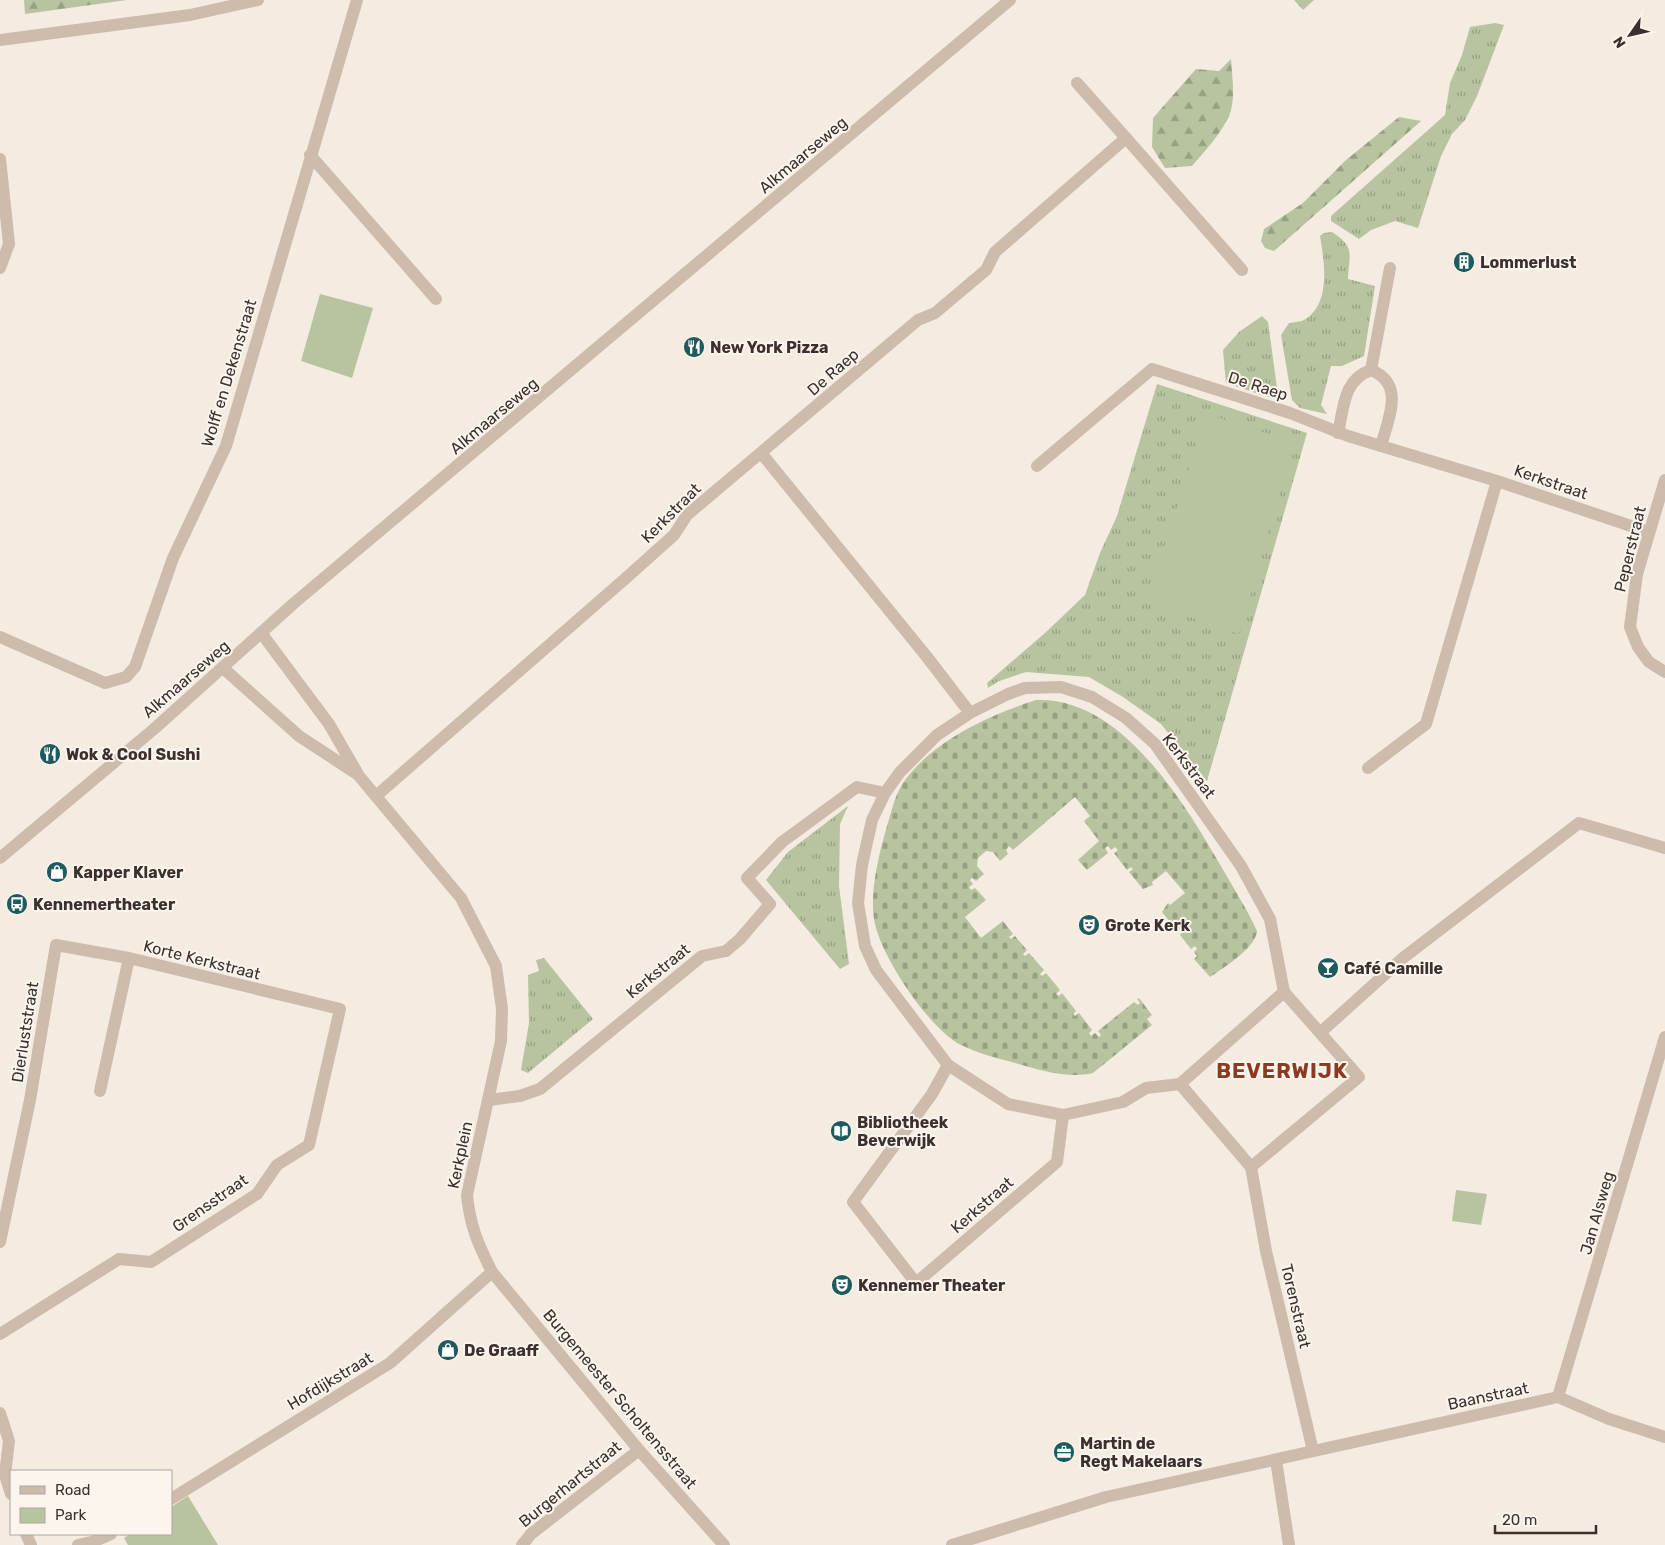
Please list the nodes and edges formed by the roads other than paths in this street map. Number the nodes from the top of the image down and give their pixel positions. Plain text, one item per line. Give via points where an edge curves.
1 (258, 0) edge
2 (357, 0) edge
3 (1010, 0) edge
4 (0, 40) edge
5 (1077, 83) dead end
6 (1126, 138) junction
7 (310, 155) junction
8 (0, 159) edge
9 (0, 268) edge
10 (1390, 268) dead end
11 (1242, 270) dead end
12 (436, 300) dead end
13 (1371, 370) junction
14 (1338, 433) junction
15 (1381, 446) junction
16 (762, 454) junction
17 (1037, 466) dead end
18 (1665, 480) edge
19 (1497, 481) junction
20 (1649, 532) junction
21 (262, 634) junction
22 (0, 637) edge
23 (223, 668) junction
24 (1665, 672) edge
25 (970, 713) junction
26 (1368, 768) dead end
27 (359, 776) junction
28 (885, 793) junction
29 (376, 796) junction
30 (1665, 848) edge
31 (0, 858) edge
32 (56, 945) joint
33 (128, 958) junction
34 (1284, 992) junction
35 (340, 1009) joint
36 (1321, 1032) junction
37 (1665, 1037) edge
38 (948, 1065) junction
39 (1180, 1084) junction
40 (100, 1091) dead end
41 (489, 1100) junction
42 (1063, 1116) junction
43 (1251, 1167) junction
44 (0, 1239) edge
45 (492, 1272) junction
46 (0, 1334) edge
47 (1558, 1397) junction
48 (0, 1413) edge
49 (1665, 1437) edge
50 (639, 1450) junction
51 (1313, 1451) junction
52 (1276, 1460) junction
53 (10, 1491) edge
54 (172, 1498) edge
55 (109, 1535) edge
56 (78, 1545) edge
57 (522, 1545) edge
58 (724, 1545) edge
59 (952, 1545) edge
60 (1289, 1545) edge

1 - 4 street via 190,15
2 - 7 street, Wolff en Dekenstraat
3 - 21 street, Alkmaarseweg via 293,604
5 - 6 street
6 - 11 street
6 - 16 street, De Raep via 995,252 986,270 935,313 918,320
7 - 12 street
7 - 22 street, Wolff en Dekenstraat via 226,446 173,558 135,667 126,677 105,683
8 - 9 street via 10,244
10 - 13 street
13 - 14 street via 1359,374 1350,384
13 - 15 street via 1385,377 1393,402
14 - 15 street, De Raep
14 - 17 street, De Raep via 1290,413 1152,369
15 - 19 street, De Raep
16 - 25 street
16 - 29 street, Kerkstraat via 688,515 674,535
18 - 20 street, Peperstraat
19 - 20 street, Kerkstraat
19 - 26 street, Kerkstraat via 1426,724
20 - 24 street, Peperstraat via 1637,574 1630,627 1638,647 1649,662
21 - 23 street, Alkmaarseweg
21 - 27 street via 329,724
23 - 27 street via 299,736
23 - 31 street, Alkmaarseweg
25 - 28 street, Kerkstraat via 937,735
25 - 34 street, Kerkstraat via 1025,688 1061,687 1092,697 1126,718 1155,744 1241,866 1270,919
27 - 29 street
28 - 38 street, Kerkstraat via 872,820 862,865 858,903 865,946 876,970
28 - 41 street, Kerkstraat via 857,788 782,842 747,878 770,904 726,951 702,956 540,1088 520,1096
29 - 41 street via 461,898 496,966 502,1009 501,1041
30 - 36 street via 1579,823 1403,958
32 - 33 street, Korte Kerkstraat
32 - 44 street, Dierluststraat via 30,1100
33 - 35 street, Korte Kerkstraat
33 - 40 street
34 - 36 street
34 - 39 street
35 - 46 street, Grensstraat via 309,1145 276,1165 257,1194 151,1262 119,1259
36 - 43 street via 1359,1077
37 - 47 street, Jan Alsweg
38 - 42 street, Kerkstraat via 1008,1104
38 - 42 street, Kerkstraat via 932,1094 853,1202 916,1284 1057,1162
39 - 42 street, Kerkstraat via 1146,1088 1123,1102
39 - 43 street
41 - 45 street, Kerkplein via 467,1195 475,1239
43 - 51 street, Torenstraat via 1266,1251
45 - 50 street, Burgemeester Scholtensstraat
45 - 54 street, Hofdijkstraat via 390,1363
47 - 49 street via 1609,1419
47 - 51 street, Baanstraat
48 - 53 street via 9,1441 5,1475
50 - 57 street, Burgerhartstraat via 531,1534
50 - 58 street, Burgemeester Scholtensstraat
51 - 52 street, Baanstraat
52 - 59 street, Baanstraat via 1106,1497
52 - 60 street
55 - 56 street

